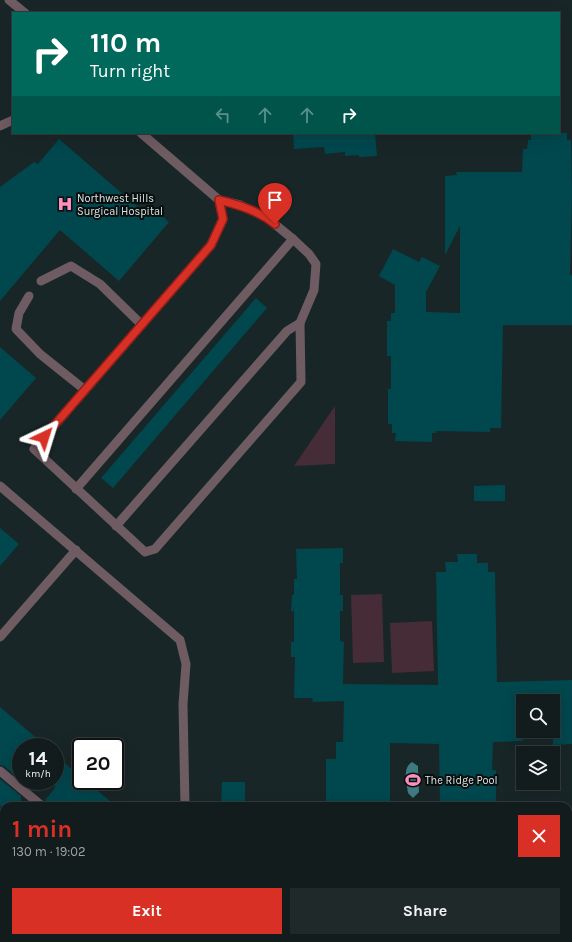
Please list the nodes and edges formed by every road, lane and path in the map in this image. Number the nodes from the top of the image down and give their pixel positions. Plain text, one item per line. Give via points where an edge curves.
1 (9, 0) edge
2 (24, 12) edge
3 (12, 120) edge
4 (0, 126) edge
5 (142, 134) edge
6 (219, 200) junction
7 (293, 239) junction
8 (41, 281) dead end
9 (29, 296) dead end
10 (300, 323) junction
11 (142, 325) junction
12 (85, 390) junction
13 (0, 486) edge
14 (76, 489) junction
15 (116, 526) junction
16 (76, 550) junction
17 (0, 636) edge
18 (0, 771) edge
19 (37, 802) edge
20 (184, 802) edge

1 - 2 lane
3 - 4 lane
5 - 6 lane
6 - 7 lane via 266,217
6 - 11 lane via 223,219 211,245
7 - 10 lane via 316,264 314,290
7 - 14 lane
8 - 11 lane via 71,266 100,284
9 - 12 lane via 19,312 16,329 40,354
10 - 15 lane via 287,331
10 - 15 lane via 301,382 156,549 145,552
11 - 12 lane
12 - 14 lane via 34,449
13 - 16 lane
14 - 15 lane
16 - 17 lane
16 - 20 lane via 180,640 186,664 183,704
18 - 19 lane

